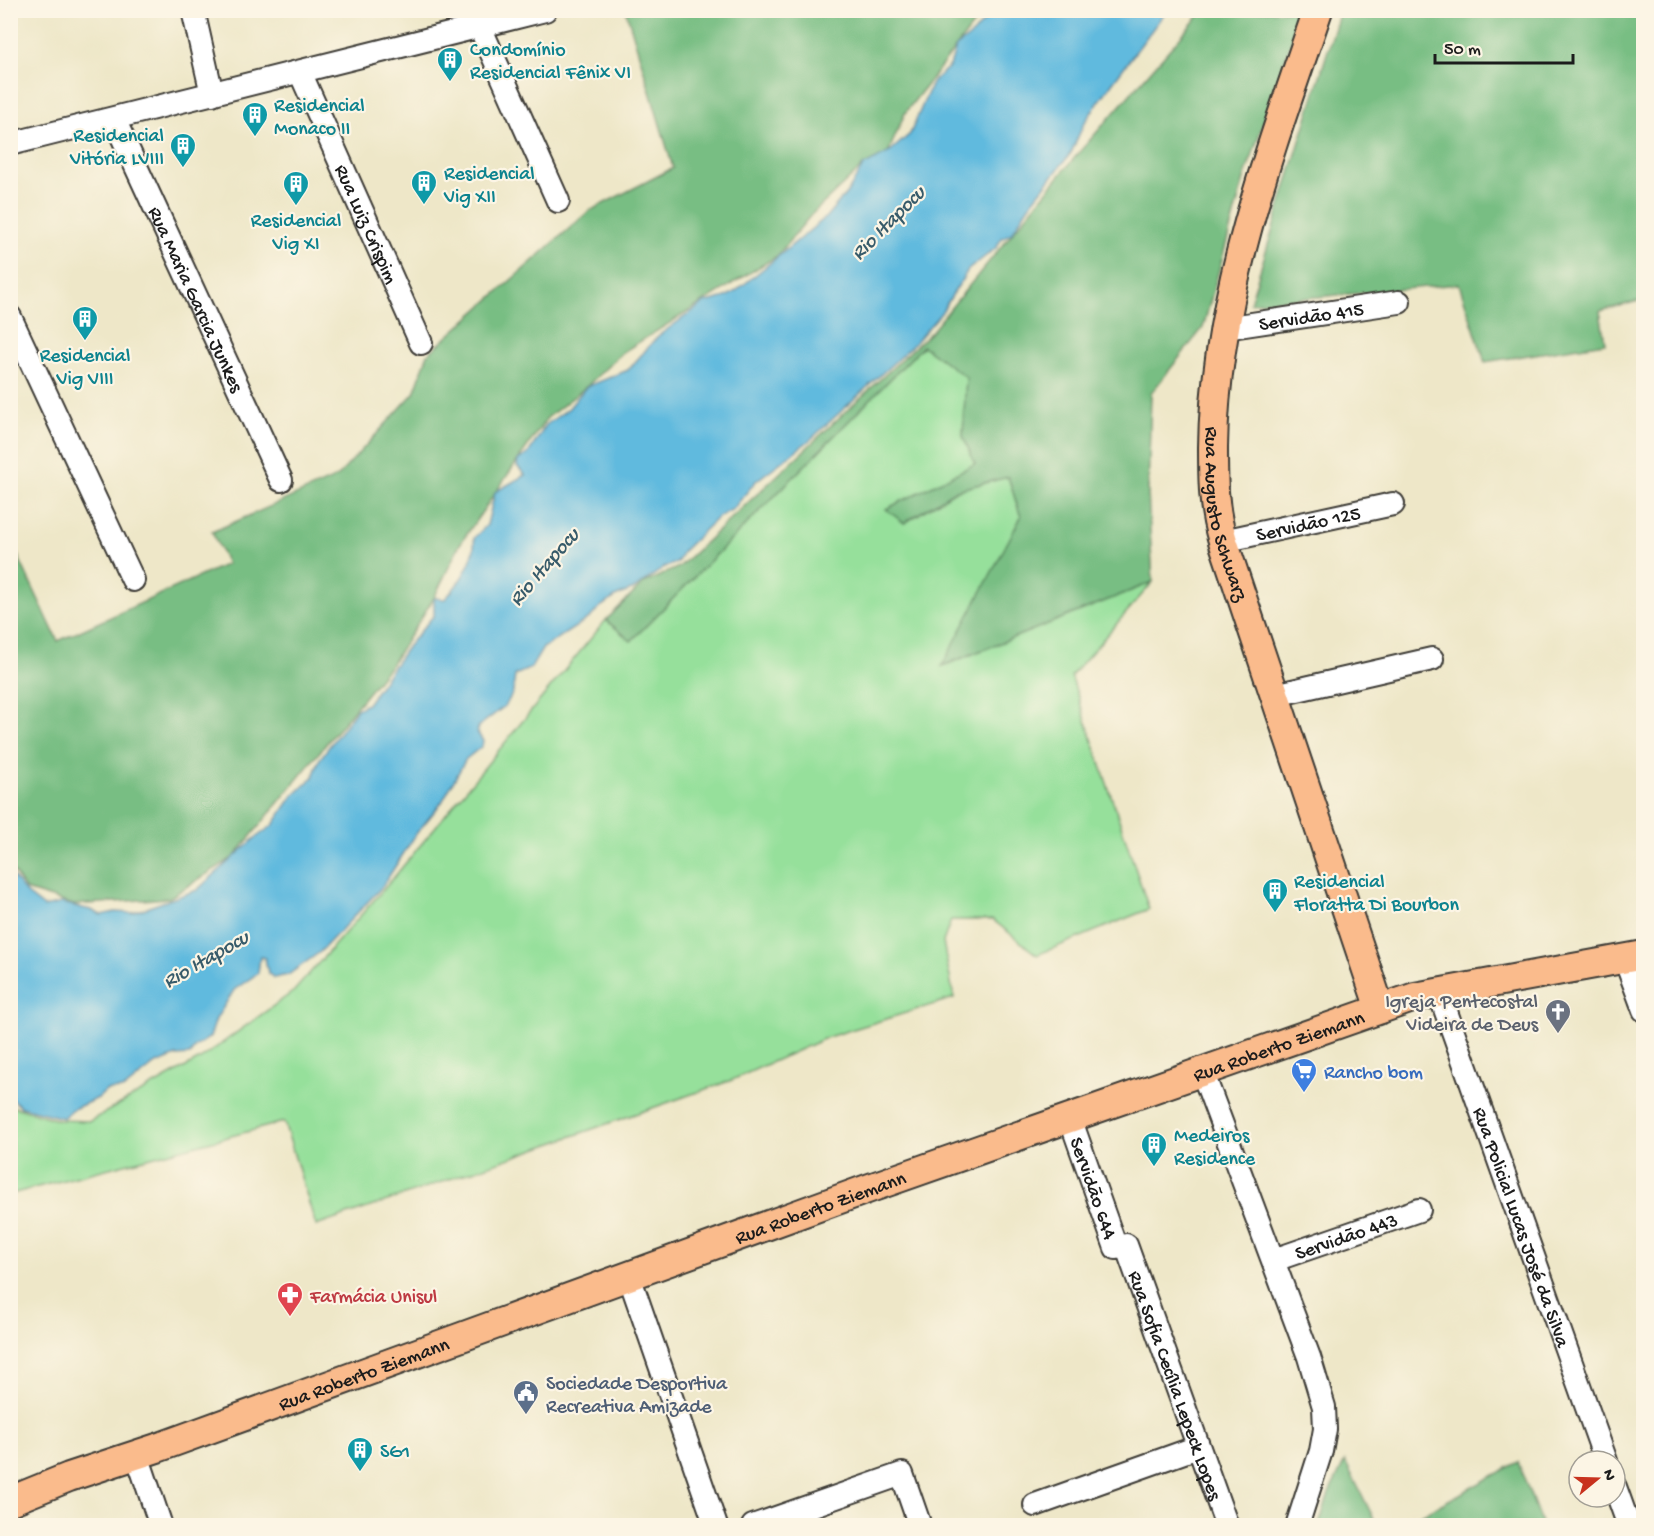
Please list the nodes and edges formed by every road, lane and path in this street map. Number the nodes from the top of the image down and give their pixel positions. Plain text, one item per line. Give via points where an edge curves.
1 (193, 10) edge
2 (545, 10) edge
3 (1318, 10) edge
4 (480, 27) junction
5 (300, 72) junction
6 (213, 94) junction
7 (114, 119) junction
8 (10, 144) edge
9 (558, 201) dead end
10 (1399, 302) dead end
11 (10, 317) edge
12 (1224, 328) junction
13 (421, 343) dead end
14 (280, 480) dead end
15 (1385, 501) dead end
16 (1221, 536) junction
17 (133, 580) dead end
18 (1432, 659) dead end
19 (1275, 695) junction
20 (1634, 957) edge
21 (1438, 992) junction
22 (1380, 1009) junction
23 (1644, 1010) edge
24 (1202, 1071) junction
25 (1070, 1118) junction
26 (1419, 1210) dead end
27 (1126, 1245) joint
28 (1274, 1260) junction
29 (629, 1276) junction
30 (1198, 1447) junction
31 (1602, 1449) edge
32 (137, 1455) junction
33 (10, 1501) edge
34 (1035, 1505) dead end
35 (1623, 1509) edge
36 (161, 1526) edge
37 (716, 1526) edge
38 (753, 1526) edge
39 (920, 1526) edge
40 (1227, 1526) edge
41 (1297, 1526) edge
42 (1629, 1526) edge

1 - 6 street
2 - 4 street
3 - 12 main road, Rua Augusto Schwarz via 1246,233
4 - 5 street
4 - 9 street
5 - 6 street
5 - 13 street, Rua Luiz Crispim
6 - 7 street
7 - 8 street
7 - 14 street, Rua Maria Garcia Junkes
10 - 12 street, Servidão 415
11 - 17 street
12 - 16 main road, Rua Augusto Schwarz via 1214,441 1214,496
15 - 16 street, Servidão 125
16 - 19 main road, Rua Augusto Schwarz
18 - 19 street
19 - 22 main road, Rua Augusto Schwarz
20 - 21 main road, Rua Roberto Ziemann
20 - 23 street
21 - 22 main road, Rua Roberto Ziemann
21 - 31 street, Rua Policial Lucas José da Silva
22 - 24 main road, Rua Roberto Ziemann
24 - 25 main road, Rua Roberto Ziemann
24 - 28 street
25 - 27 street, Servidão 644 via 1116,1248
25 - 29 main road, Rua Roberto Ziemann
26 - 28 street, Servidão 443
27 - 30 street, Rua Sofia Cecília Lepeck Lopes
28 - 41 street via 1324,1407 1321,1451
29 - 32 main road, Rua Roberto Ziemann
29 - 37 street
30 - 34 street
30 - 40 street, Rua Sofia Cecília Lepeck Lopes
32 - 33 main road, Rua Roberto Ziemann
32 - 36 street
35 - 42 street
38 - 39 street via 902,1474

